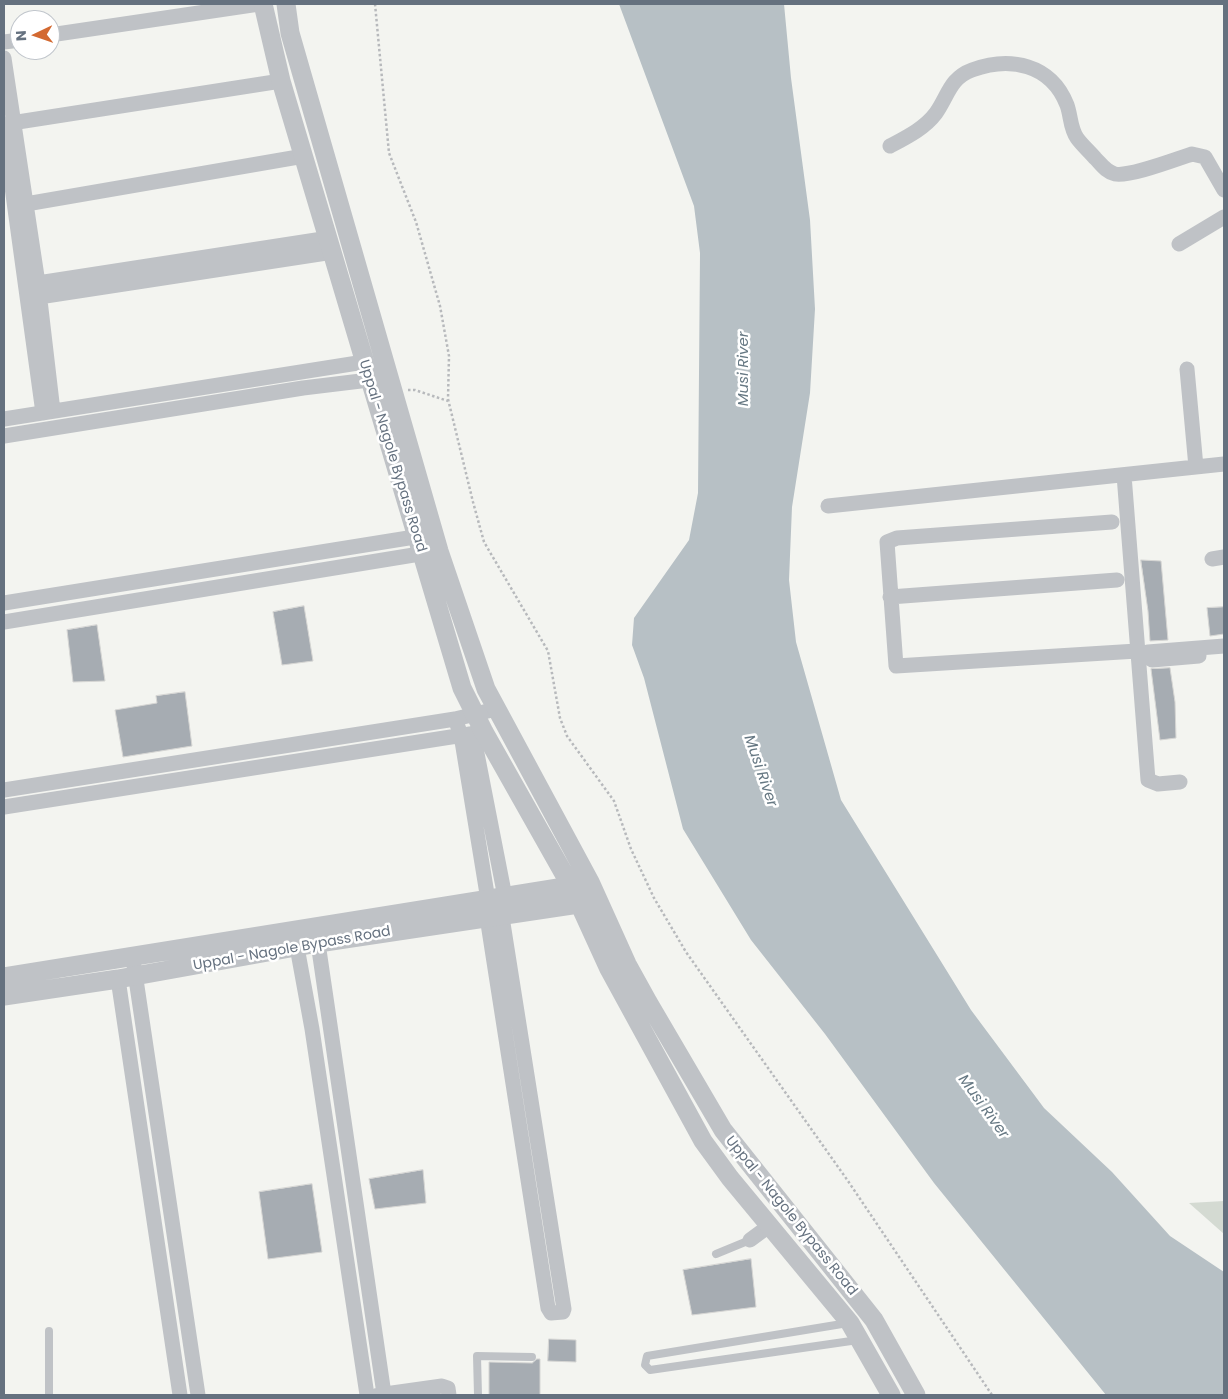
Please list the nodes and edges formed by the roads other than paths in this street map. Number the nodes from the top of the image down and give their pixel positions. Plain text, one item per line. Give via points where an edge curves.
1 (259, 4) edge
2 (263, 4) edge
3 (286, 4) edge
4 (60, 34) edge
5 (4, 58) edge
6 (281, 80) junction
7 (7, 125) edge
8 (890, 146) dead end
9 (304, 156) junction
10 (1224, 190) edge
11 (26, 204) junction
12 (1224, 217) edge
13 (1179, 244) dead end
14 (331, 245) junction
15 (39, 290) junction
16 (1187, 369) dead end
17 (366, 371) junction
18 (48, 412) junction
19 (4, 419) edge
20 (4, 436) edge
21 (1224, 464) edge
22 (1196, 467) junction
23 (1124, 475) junction
24 (828, 506) dead end
25 (1128, 521) junction
26 (1112, 522) joint
27 (428, 544) junction
28 (1133, 579) junction
29 (1117, 580) joint
30 (890, 597) junction
31 (4, 603) edge
32 (4, 622) edge
33 (1219, 647) edge
34 (1138, 654) junction
35 (496, 709) junction
36 (474, 713) junction
37 (448, 721) junction
38 (473, 733) junction
39 (418, 741) junction
40 (1180, 782) dead end
41 (4, 790) edge
42 (4, 807) edge
43 (585, 894) junction
44 (495, 908) junction
45 (318, 943) junction
46 (297, 947) junction
47 (133, 957) junction
48 (4, 977) edge
49 (127, 978) junction
50 (4, 996) edge
51 (769, 1226) junction
52 (750, 1240) joint
53 (716, 1254) dead end
54 (850, 1323) junction
55 (49, 1331) dead end
56 (860, 1339) junction
57 (532, 1357) dead end
58 (49, 1395) edge
59 (180, 1395) edge
60 (198, 1395) edge
61 (367, 1395) edge
62 (381, 1395) edge
63 (449, 1395) edge
64 (478, 1395) edge
65 (891, 1395) edge
66 (916, 1395) edge

1 - 4 street
2 - 6 street, Uppal - Nagole Bypass Road
3 - 27 street, Uppal - Nagole Bypass Road via 290,33 394,390
5 - 7 street
6 - 7 street
6 - 9 street, Uppal - Nagole Bypass Road
7 - 11 street
7 - 18 street
8 - 10 street via 927,123 961,75 1011,62 1027,65 1062,94 1077,138 1107,171 1124,174 1192,154 1200,155 1205,157
9 - 11 street
9 - 14 street, Uppal - Nagole Bypass Road
11 - 15 street
12 - 13 street
14 - 15 street
14 - 17 street, Uppal - Nagole Bypass Road
15 - 18 street
16 - 22 street
17 - 18 street
17 - 20 street via 294,389
17 - 27 street, Uppal - Nagole Bypass Road
18 - 19 street
21 - 22 street
22 - 23 street
23 - 24 street
23 - 25 street
25 - 26 lane
25 - 28 street
26 - 30 street via 897,538 887,542
27 - 31 street
27 - 32 street
27 - 35 street, Uppal - Nagole Bypass Road
27 - 36 street, Uppal - Nagole Bypass Road via 462,688
28 - 29 lane
28 - 34 street
29 - 30 street
30 - 34 street via 896,666
33 - 34 street
34 - 40 street via 1148,780 1158,784
35 - 36 street
35 - 43 street, Uppal - Nagole Bypass Road
36 - 37 street
36 - 38 street, Uppal - Nagole Bypass Road
37 - 38 street
37 - 39 street
37 - 41 street
38 - 39 street
38 - 43 street, Uppal - Nagole Bypass Road
38 - 44 street
39 - 42 street
43 - 44 street, Uppal - Nagole Bypass Road
43 - 51 street, Uppal - Nagole Bypass Road via 609,969 703,1141
43 - 66 street, Uppal - Nagole Bypass Road via 723,1130 874,1320
44 - 44 street via 564,1309 563,1312 551,1313 548,1308
44 - 45 street, Uppal - Nagole Bypass Road
44 - 47 street, Uppal - Nagole Bypass Road
45 - 46 street, Uppal - Nagole Bypass Road
45 - 62 street
46 - 49 street, Uppal - Nagole Bypass Road
46 - 61 street
47 - 48 street, Uppal - Nagole Bypass Road
47 - 49 street
49 - 50 street, Uppal - Nagole Bypass Road
49 - 59 street
49 - 60 street
51 - 52 street
51 - 54 street, Uppal - Nagole Bypass Road
52 - 53 lane
54 - 56 street, Uppal - Nagole Bypass Road
54 - 56 lane via 647,1356 645,1365 650,1370
55 - 58 lane
56 - 65 street, Uppal - Nagole Bypass Road
57 - 64 lane via 477,1356
62 - 63 street via 442,1386 448,1388

